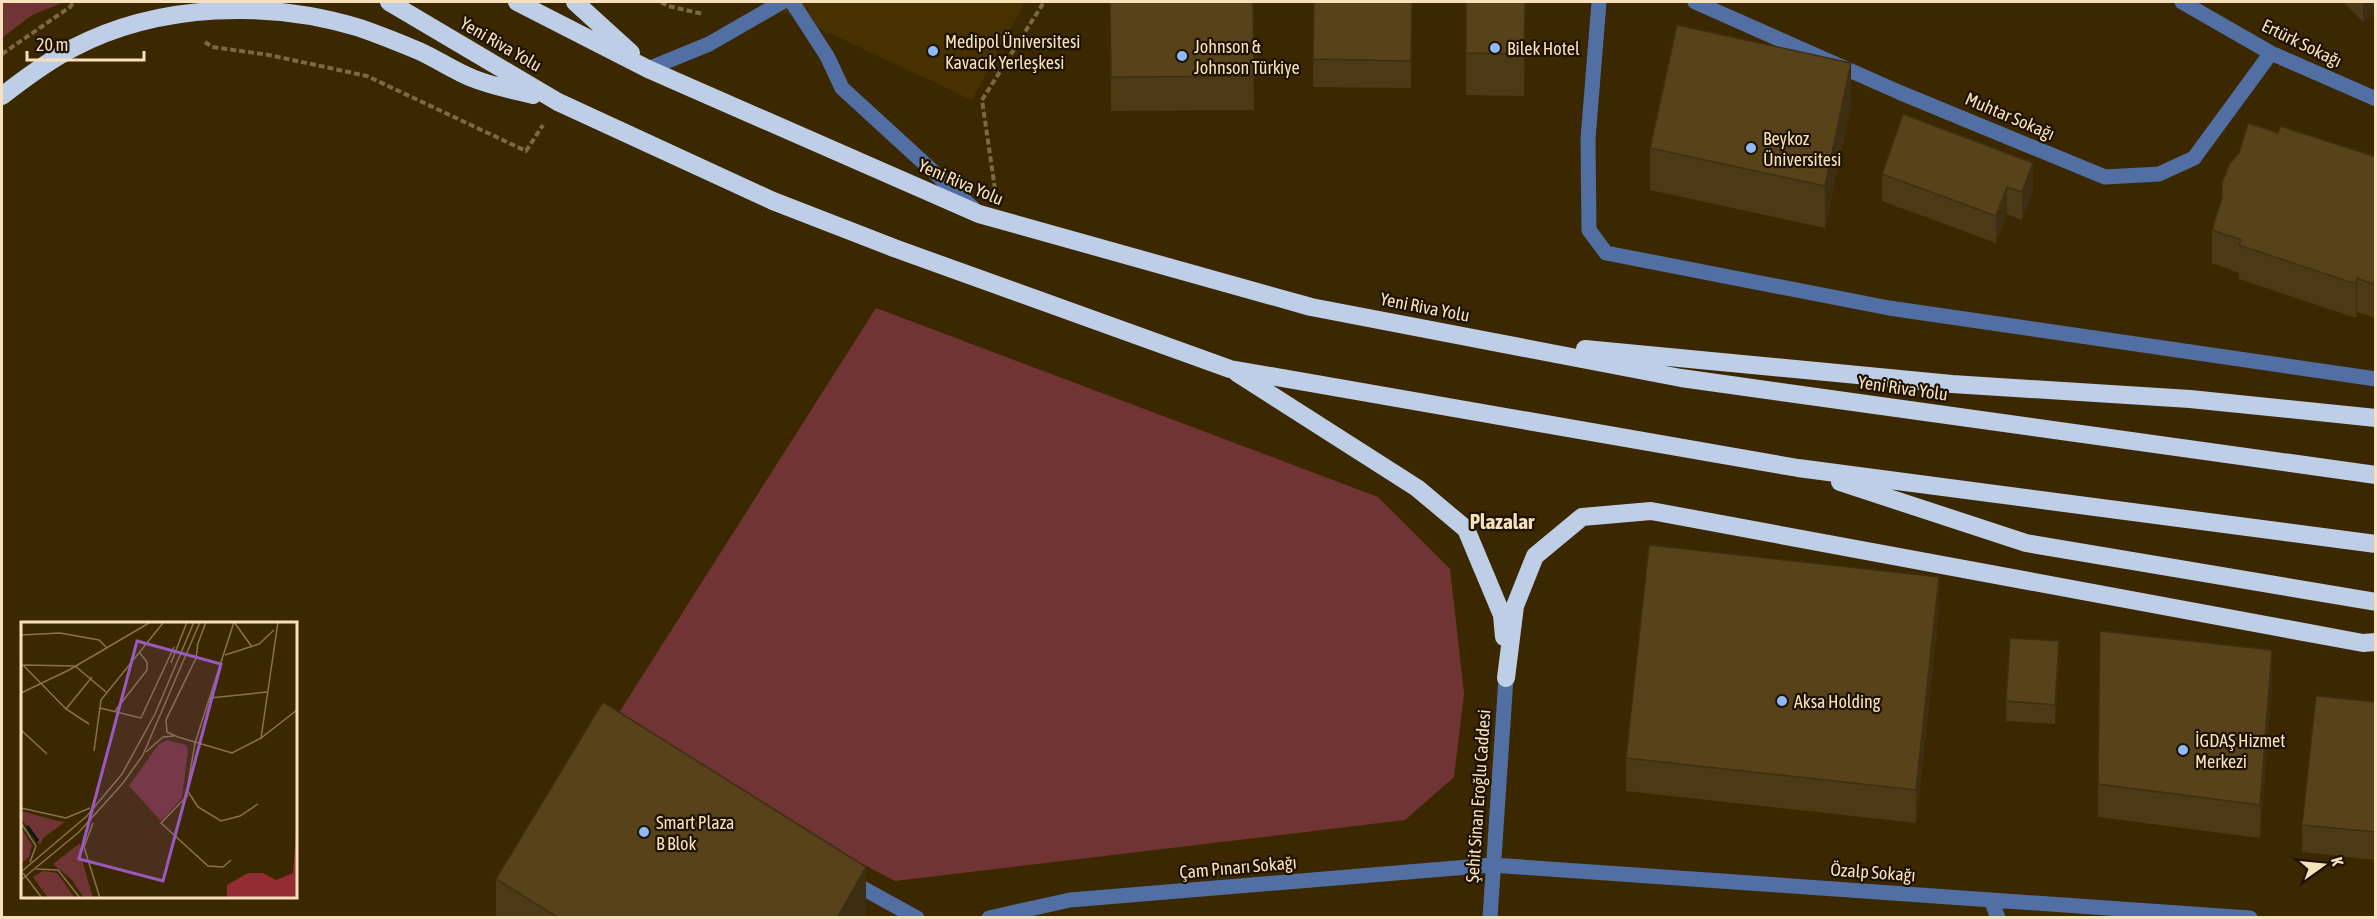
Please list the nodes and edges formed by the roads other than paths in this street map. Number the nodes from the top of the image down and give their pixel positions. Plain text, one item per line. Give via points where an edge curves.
1 (389, 2) edge
2 (517, 2) edge
3 (575, 2) edge
4 (782, 2) edge
5 (792, 2) edge
6 (1599, 2) edge
7 (1695, 2) edge
8 (2182, 2) edge
9 (2271, 53) junction
10 (648, 69) junction
11 (2, 96) edge
12 (2376, 99) edge
13 (558, 102) junction
14 (980, 214) junction
15 (1475, 338) junction
16 (1230, 369) junction
17 (2376, 379) edge
18 (2376, 418) edge
19 (1798, 468) junction
20 (2376, 475) edge
21 (2376, 544) edge
22 (2376, 602) edge
23 (2376, 642) edge
24 (1506, 678) junction
25 (1492, 866) junction
26 (833, 872) edge
27 (1991, 900) junction
28 (917, 918) edge
29 (989, 918) edge
30 (1490, 918) edge
31 (1998, 918) edge
32 (2250, 918) edge

1 - 13 highway, Yeni Riva Yolu
2 - 10 highway, Yeni Riva Yolu
3 - 10 highway
4 - 10 street via 709,44
5 - 14 street via 827,56 842,88
6 - 17 street via 1588,139 1588,231 1606,253 1889,308
7 - 9 street, Muhtar Sokağı via 2104,177 2159,174 2194,158
8 - 9 street, Ertürk Sokağı
9 - 12 street, Ertürk Sokağı
10 - 14 highway, Yeni Riva Yolu
11 - 13 highway via 75,47 134,24 182,12 240,7 312,14 358,27 420,51 472,79
13 - 16 highway, Yeni Riva Yolu via 773,201
14 - 15 highway, Yeni Riva Yolu via 1311,307
15 - 18 highway via 1940,383 2190,399
15 - 20 highway, Yeni Riva Yolu via 1681,378
16 - 19 highway
16 - 24 highway via 1418,488 1466,530 1502,615
19 - 21 highway
19 - 22 highway via 2026,543
23 - 24 highway via 2328,637 1651,511 1582,518 1534,556 1515,606
24 - 25 street, Şehit Sinan Eroğlu Caddesi
25 - 27 street, Özalp Sokağı
25 - 29 street, Çam Pınarı Sokağı via 1070,900
25 - 30 street, Şehit Sinan Eroğlu Caddesi
26 - 28 street
27 - 31 street
27 - 32 street, Özalp Sokağı

